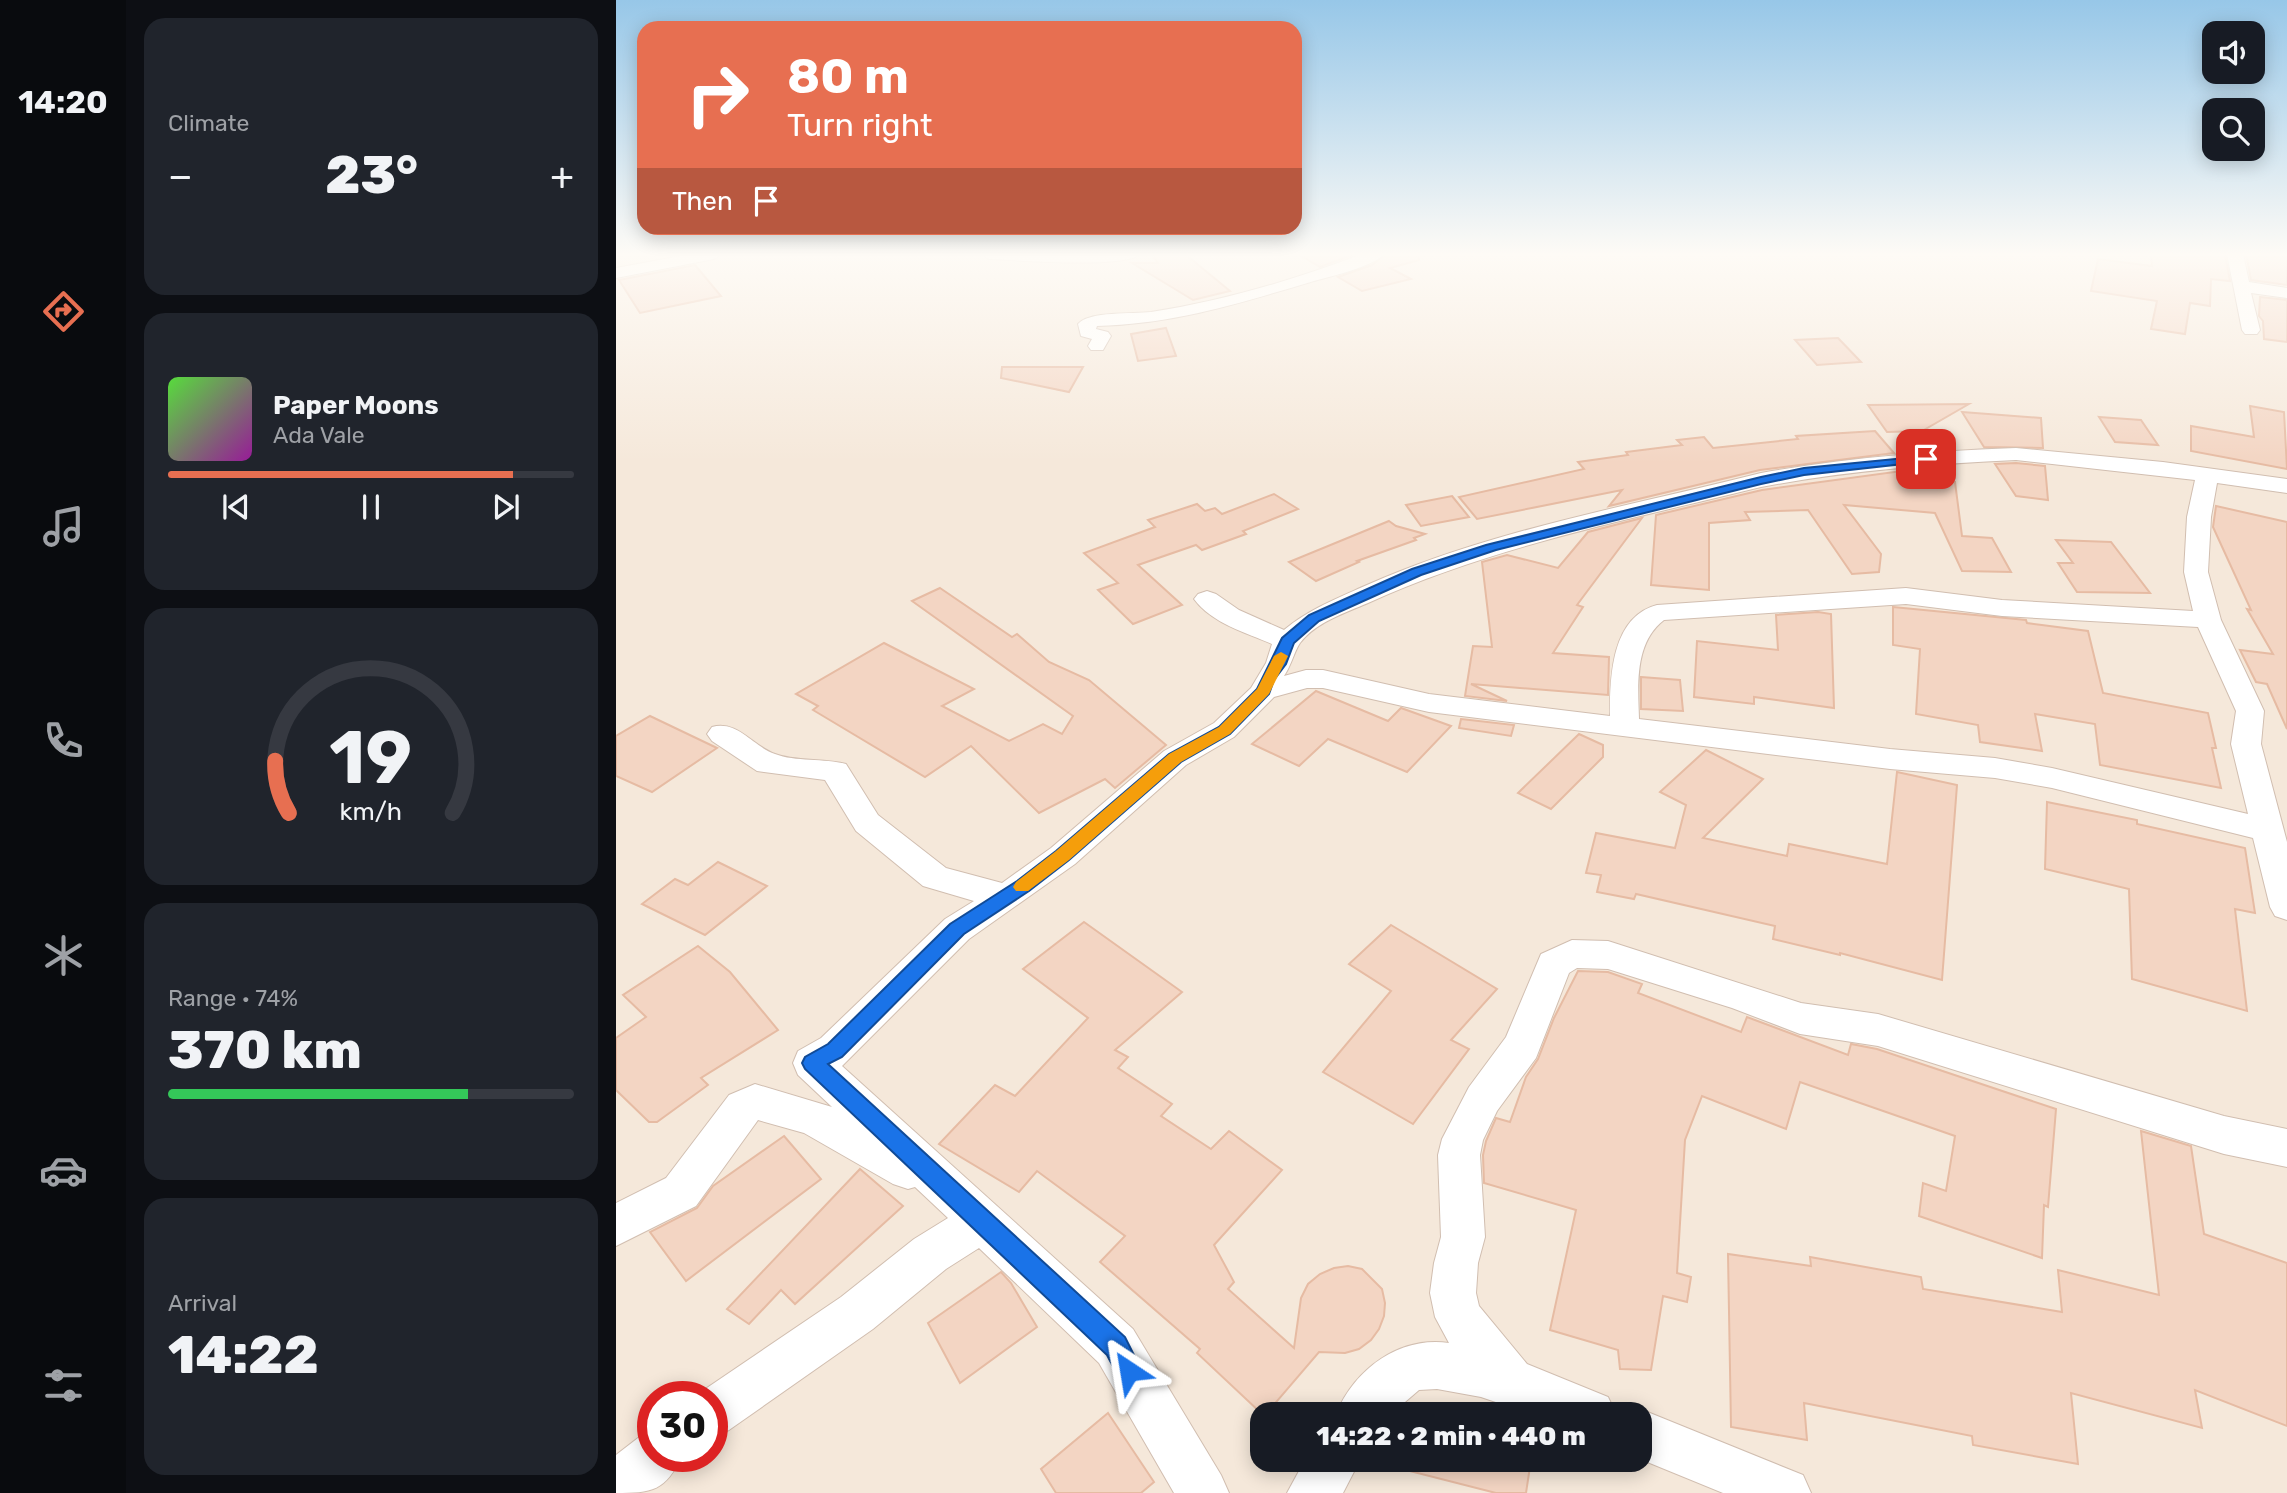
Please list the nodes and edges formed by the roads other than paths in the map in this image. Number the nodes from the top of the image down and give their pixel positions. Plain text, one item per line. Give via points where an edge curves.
1 (1088, 324) edge
2 (2249, 324) edge
3 (2250, 330) dead end
4 (1097, 346) dead end
5 (2207, 475) junction
6 (2287, 486) edge
7 (1207, 599) dead end
8 (2208, 620) junction
9 (1276, 665) junction
10 (1625, 726) junction
11 (722, 734) dead end
12 (2267, 830) junction
13 (1006, 897) junction
14 (2287, 907) edge
15 (2287, 1148) edge
16 (968, 1214) junction
17 (616, 1225) edge
18 (1510, 1381) junction
19 (728, 1402) edge
20 (1369, 1402) edge
21 (1562, 1402) edge
22 (1652, 1439) edge
23 (637, 1470) edge
24 (1327, 1472) edge
25 (616, 1486) edge
26 (1203, 1493) edge
27 (1313, 1493) edge
28 (1785, 1493) edge

1 - 4 street via 1087,332 1102,336
2 - 3 street
5 - 6 street
5 - 8 street via 2196,572
5 - 9 street via 2016,454 1804,472 1491,547 1416,572 1314,618
7 - 9 street via 1230,615
8 - 10 street via 2003,608 1906,596 1657,613 1628,650
8 - 12 street via 2250,711 2246,744
9 - 10 street via 1306,679 1429,703
9 - 13 street via 1224,730 1175,758 1063,856
10 - 12 street via 1995,768
11 - 13 street via 768,764 835,771 867,823 935,877
12 - 14 street
13 - 16 street via 957,929 835,1050 812,1063
15 - 18 street via 2224,1135 1878,1030 1800,1018 1608,955 1572,954 1554,964 1522,1046 1483,1098 1459,1155 1464,1237 1453,1293 1458,1317
16 - 17 street via 921,1177 875,1150 814,1118 755,1102 743,1108 681,1192
16 - 19 street via 930,1254 857,1313
16 - 26 street via 1034,1267 1116,1346
18 - 20 street via 1438,1365 1418,1366 1400,1374
18 - 21 street
22 - 28 street
23 - 25 street
24 - 27 street

